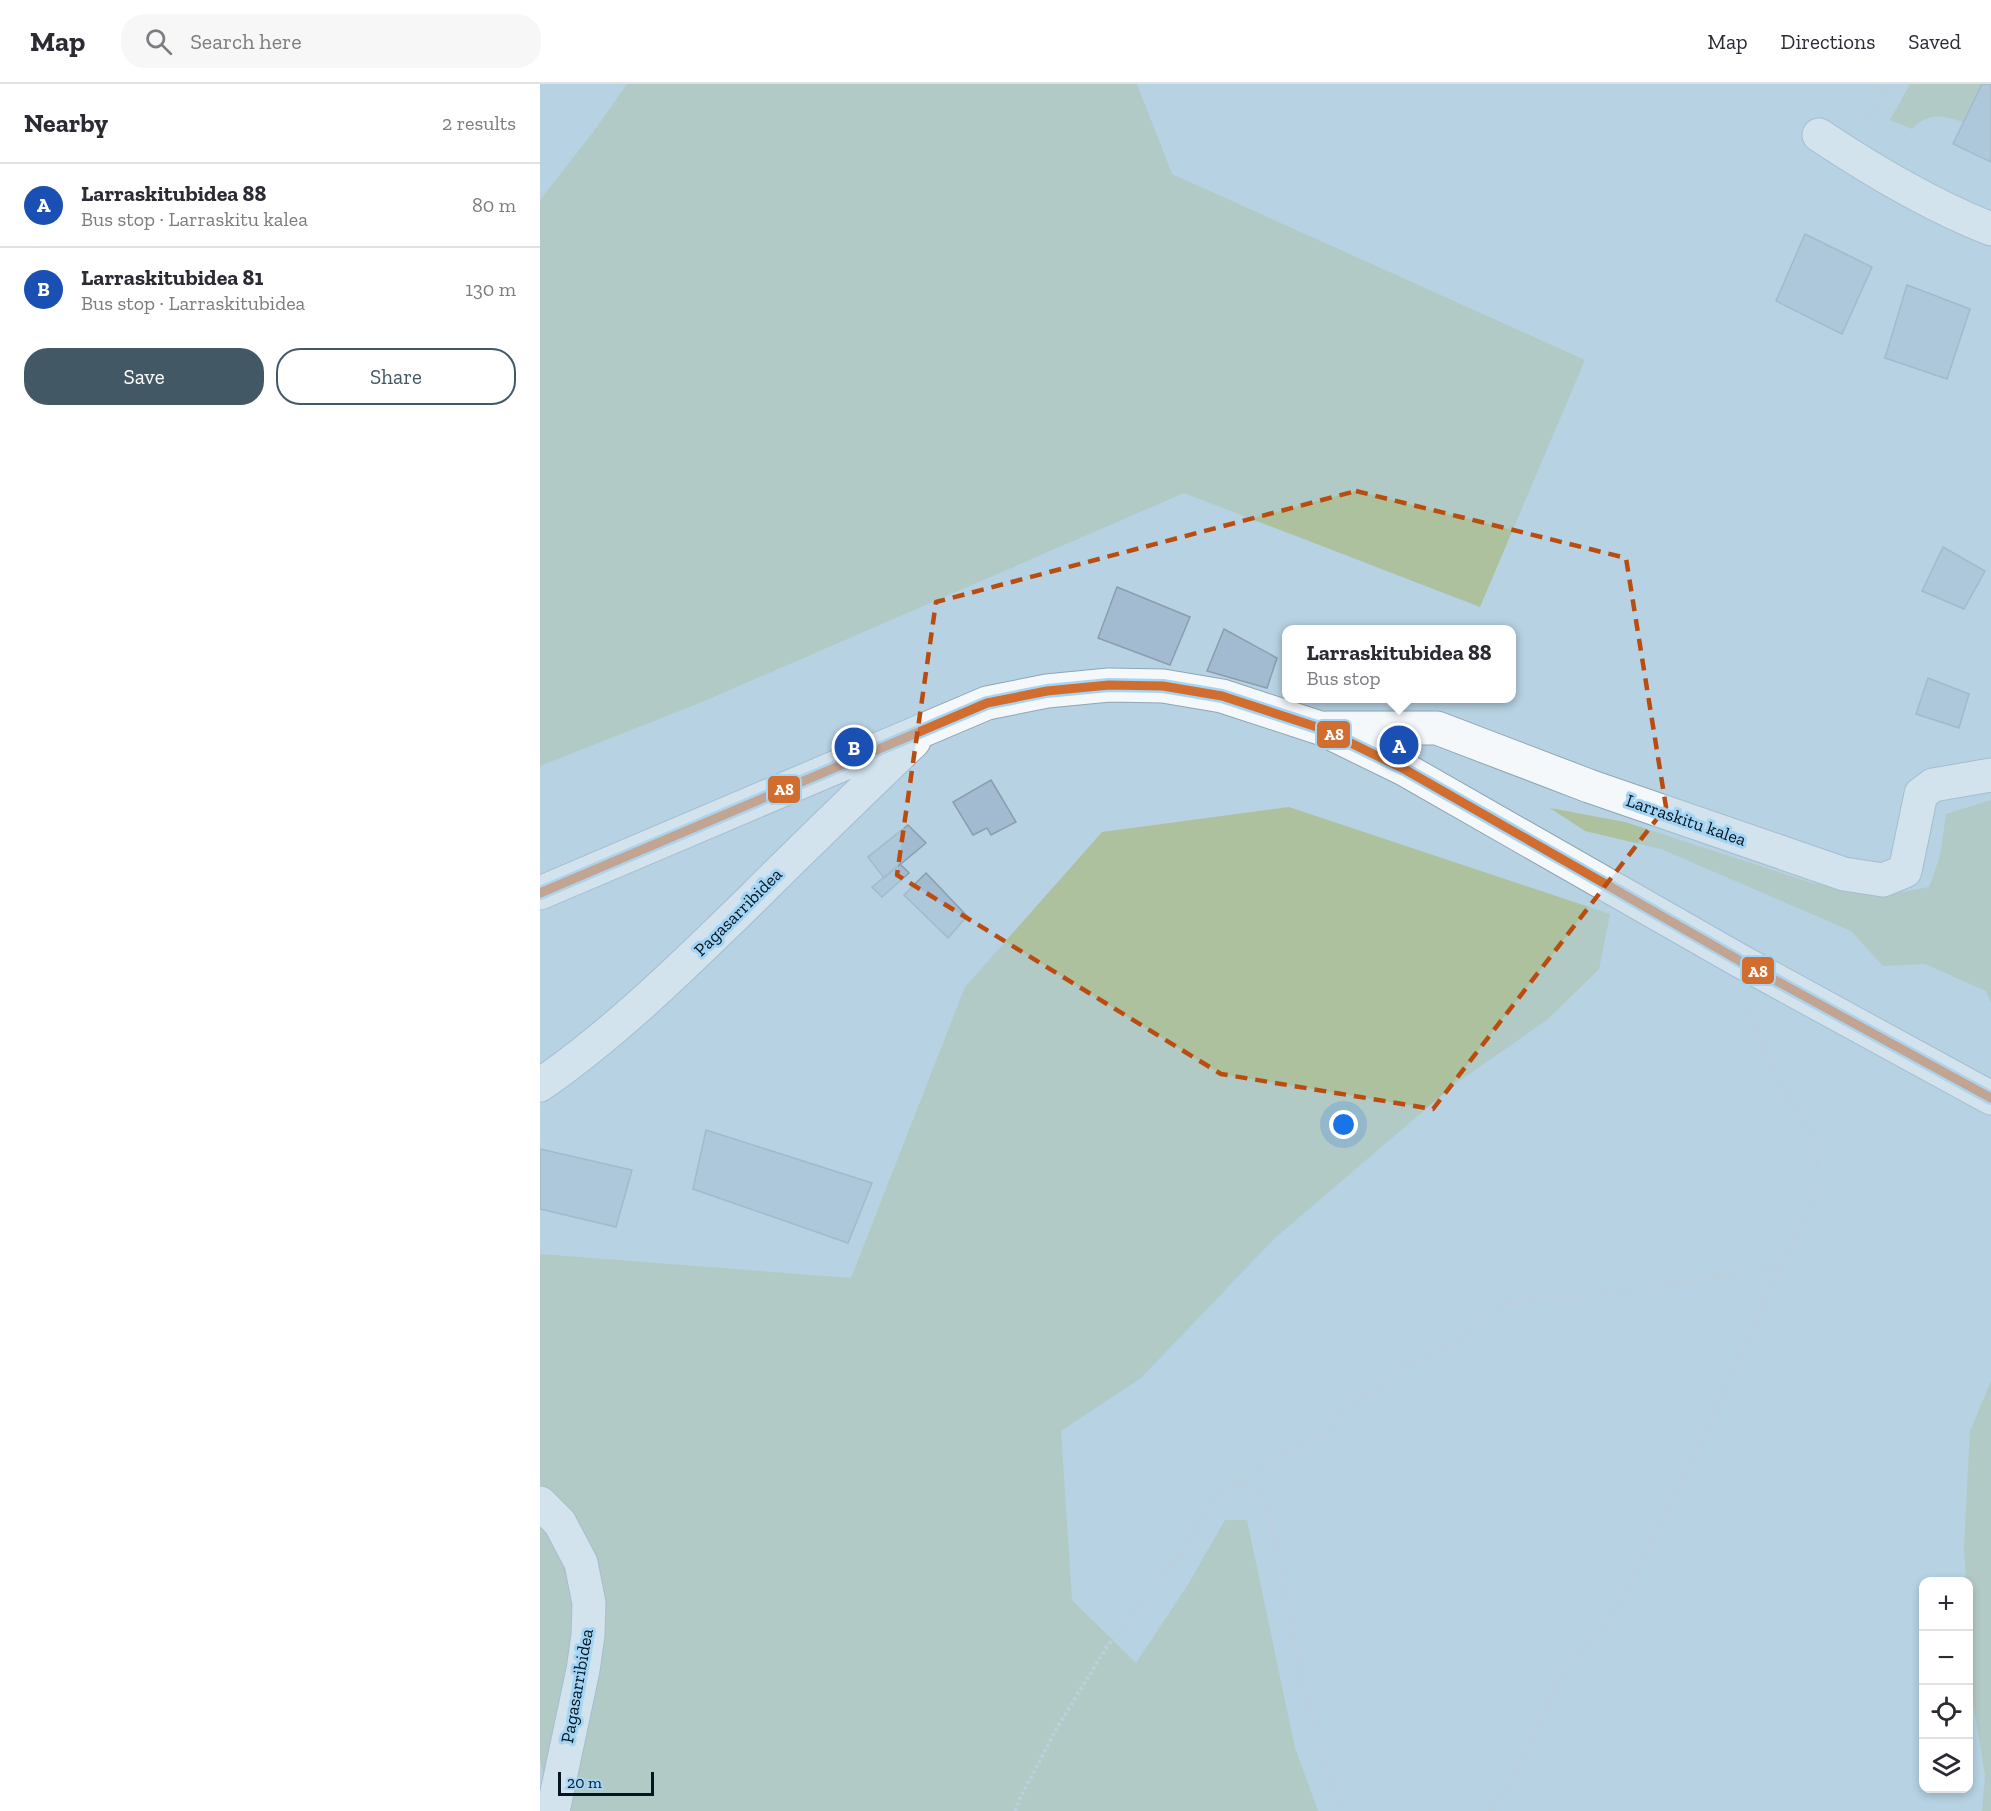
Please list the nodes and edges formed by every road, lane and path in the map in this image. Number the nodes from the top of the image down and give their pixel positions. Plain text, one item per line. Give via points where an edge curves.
1 (1889, 84) edge
2 (1863, 122) dead end
3 (1819, 135) dead end
4 (1991, 229) edge
5 (928, 727) junction
6 (1320, 729) junction
7 (1991, 775) edge
8 (540, 892) edge
9 (1742, 962) junction
10 (540, 1085) edge
11 (1991, 1098) edge
12 (1779, 1267) junction
13 (1238, 1482) junction
14 (540, 1503) edge
15 (554, 1811) edge
16 (1015, 1811) edge
17 (1341, 1811) edge
18 (1490, 1811) edge

1 - 2 path
3 - 4 street via 1931,203
5 - 6 street via 987,703 1047,691 1109,685 1163,686 1222,696
5 - 8 street
5 - 10 street, Pagasarribidea via 624,1021
6 - 7 street, Larraskitu kalea via 1437,729 1844,874 1883,880 1905,871 1921,794 1934,785
6 - 9 street via 1404,769
9 - 11 street
9 - 12 path via 1743,996 1776,1078 1816,1140 1818,1185
12 - 13 path via 1587,1297 1504,1303 1463,1338 1406,1363 1390,1382 1344,1410 1326,1433
12 - 18 path via 1697,1449 1635,1573 1606,1624 1563,1674 1509,1782
13 - 16 path via 1217,1494 1180,1552 1106,1648 1058,1726
13 - 17 path via 1259,1490 1272,1524 1304,1691
14 - 15 street, Pagasarribidea via 560,1523 581,1563 589,1603 583,1670

